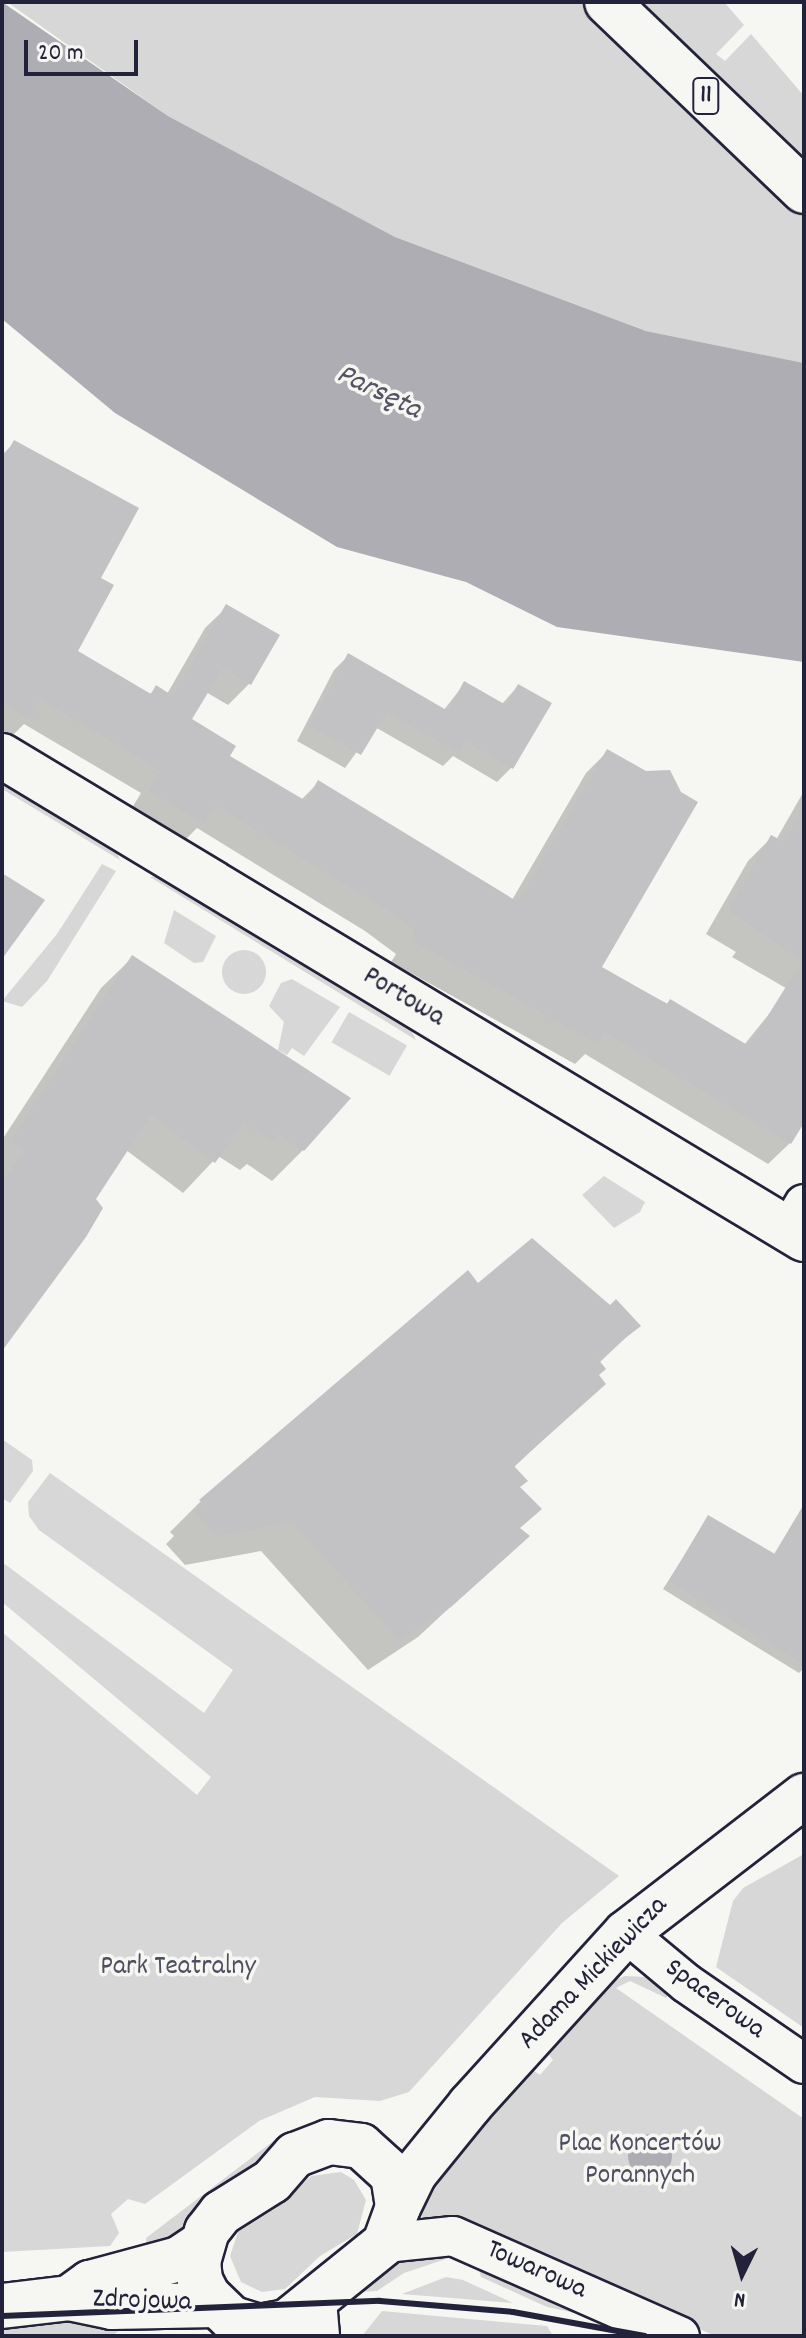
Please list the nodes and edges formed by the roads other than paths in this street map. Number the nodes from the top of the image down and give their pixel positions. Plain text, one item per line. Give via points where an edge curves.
1 (607, 2) edge
2 (804, 191) edge
3 (2, 756) edge
4 (799, 1224) edge
5 (804, 1796) edge
6 (626, 1933) junction
7 (804, 2064) edge
8 (470, 2105) junction
9 (361, 2146) junction
10 (392, 2225) junction
11 (201, 2244) junction
12 (69, 2298) junction
13 (2, 2306) edge
14 (228, 2320) edge
15 (300, 2324) edge
16 (680, 2336) edge

1 - 2 street, 11
3 - 4 street, Portowa
5 - 6 street, Adama Mickiewicza
6 - 7 street, Spacerowa via 686,1983
6 - 8 street, Adama Mickiewicza
8 - 9 street, Adama Mickiewicza via 416,2137
8 - 10 street, Adama Mickiewicza via 414,2174
9 - 10 street via 393,2175
9 - 11 street via 329,2142 305,2148 272,2181 221,2213
10 - 15 street
10 - 16 street, Towarowa via 453,2236
11 - 12 street, Zdrojowa via 179,2259 90,2283
11 - 14 street via 200,2280
12 - 13 street, Zdrojowa
12 - 14 street, Zdrojowa
14 - 15 street via 259,2327

